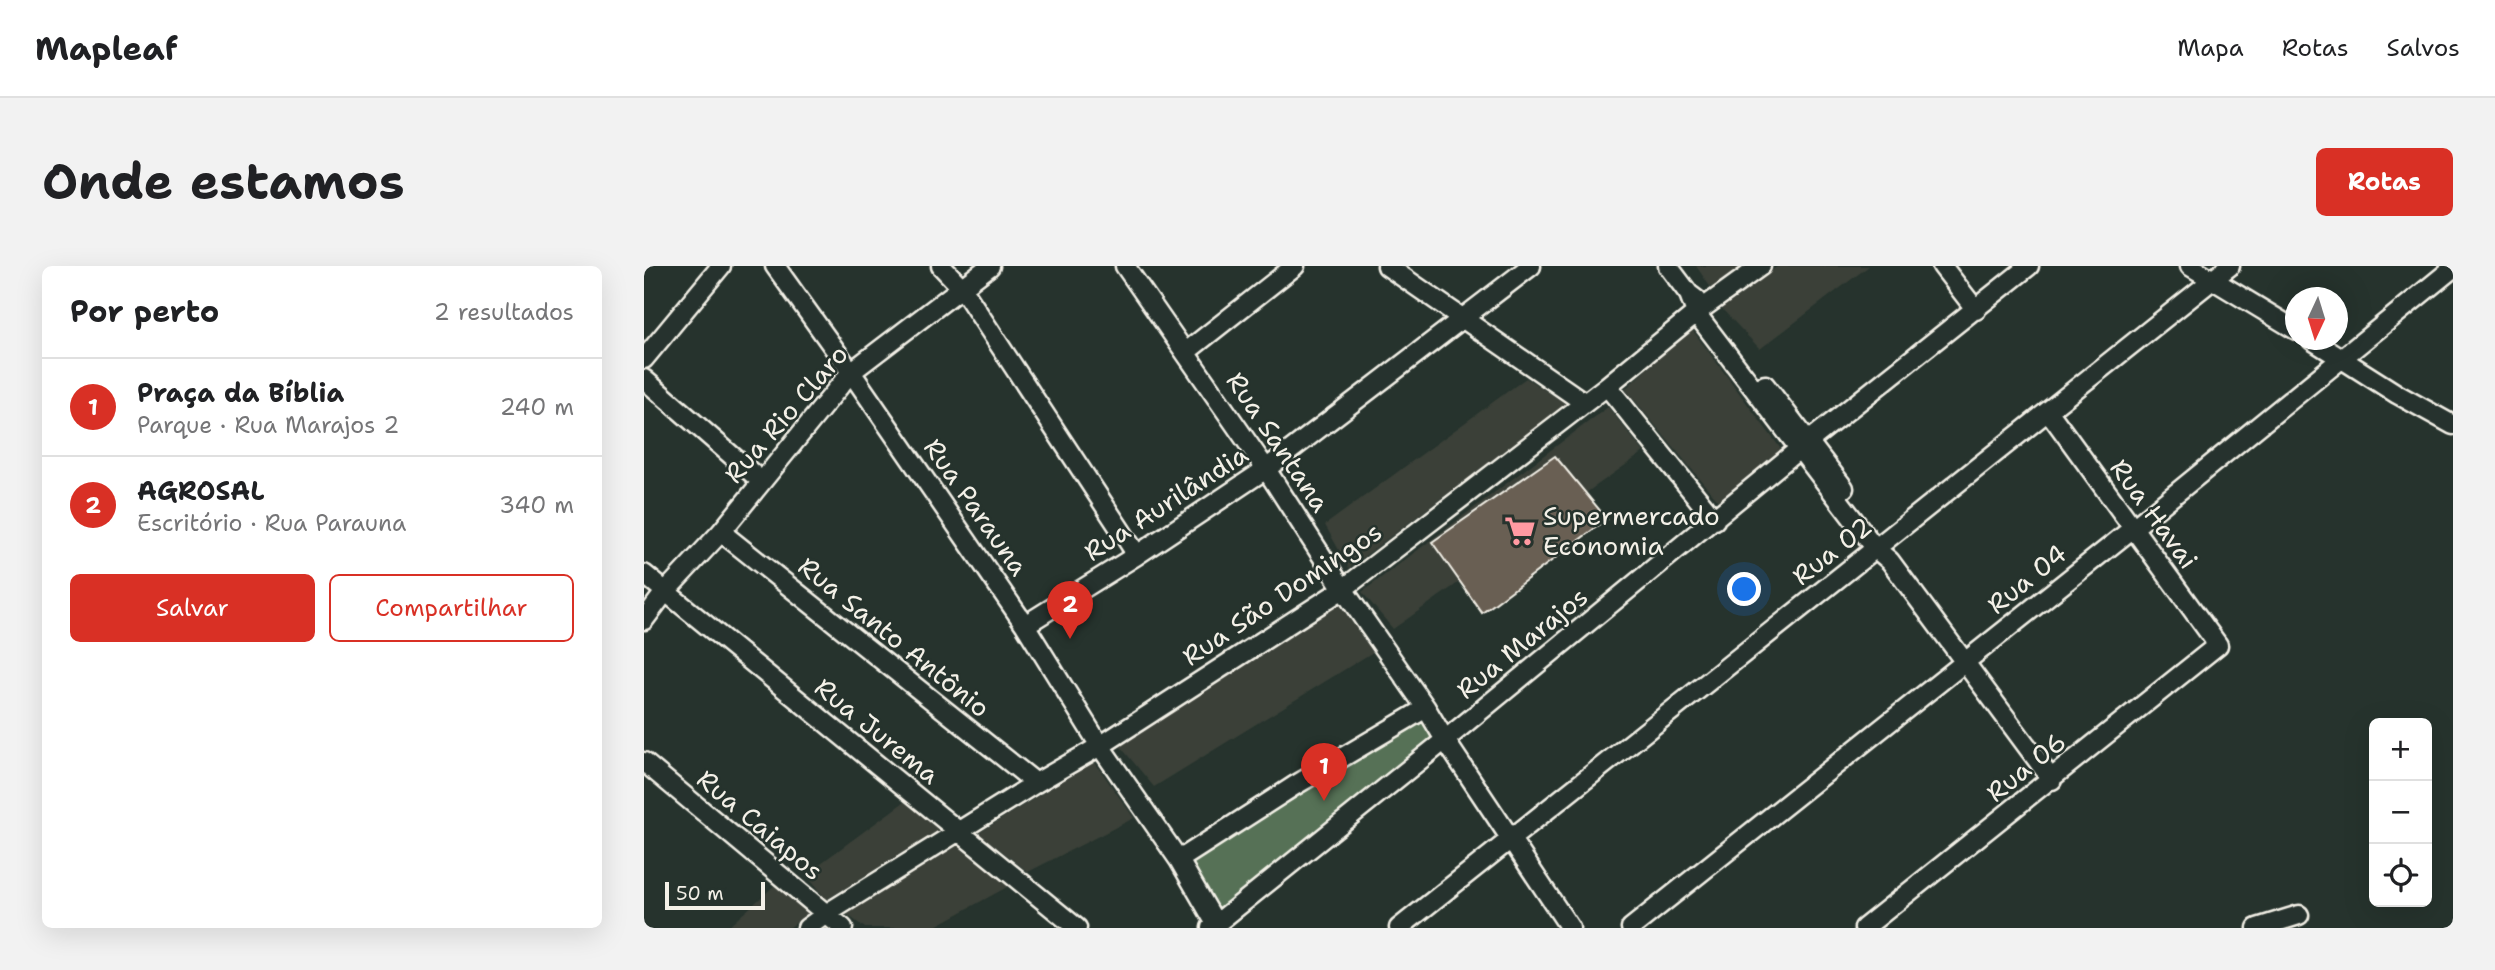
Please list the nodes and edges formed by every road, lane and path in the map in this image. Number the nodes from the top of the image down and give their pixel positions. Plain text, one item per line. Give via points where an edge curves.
1 (721, 266) edge
2 (775, 266) edge
3 (940, 266) edge
4 (990, 266) edge
5 (1125, 266) edge
6 (1296, 266) edge
7 (1387, 266) edge
8 (1531, 266) edge
9 (1668, 266) edge
10 (1761, 266) edge
11 (1941, 266) edge
12 (2029, 266) edge
13 (2190, 266) edge
14 (2230, 266) edge
15 (2453, 268) edge
16 (2213, 280) junction
17 (962, 288) junction
18 (1700, 310) junction
19 (1976, 310) junction
20 (1461, 319) junction
21 (2285, 324) edge
22 (2328, 350) edge
23 (1186, 352) junction
24 (644, 359) edge
25 (2343, 359) junction
26 (851, 372) junction
27 (644, 379) edge
28 (1608, 386) junction
29 (1585, 402) junction
30 (2049, 412) junction
31 (2451, 419) edge
32 (1804, 445) junction
33 (1266, 469) junction
34 (761, 481) junction
35 (1715, 520) junction
36 (2132, 529) junction
37 (721, 532) junction
38 (1880, 545) junction
39 (1137, 555) junction
40 (644, 574) edge
41 (1343, 589) junction
42 (666, 592) junction
43 (644, 620) edge
44 (1025, 625) junction
45 (2218, 645) joint
46 (1965, 662) junction
47 (1426, 708) junction
48 (1445, 740) junction
49 (1100, 746) junction
50 (644, 762) edge
51 (2052, 780) junction
52 (1035, 783) junction
53 (960, 832) junction
54 (1511, 841) junction
55 (1179, 860) junction
56 (826, 914) junction
57 (2299, 915) dead end
58 (1214, 926) edge
59 (807, 928) edge
60 (843, 928) edge
61 (1077, 928) edge
62 (1399, 928) edge
63 (1570, 928) edge
64 (1631, 928) edge
65 (1864, 928) edge
66 (2257, 928) edge

1 - 24 street
2 - 26 street, Rua Parauna
3 - 17 street
4 - 17 street, Rua Rio Claro
5 - 23 street, Rua Santana
6 - 23 street
7 - 20 street
8 - 20 street, Rua Aurilândia
9 - 18 street
10 - 18 street, Rua São Domingos
11 - 19 street
12 - 19 street, Rua Marajos
13 - 16 street
14 - 16 street, Rua 02
15 - 25 street, Rua 04
16 - 21 street
16 - 30 street, Rua 02
17 - 26 street, Rua Rio Claro
17 - 39 street
18 - 28 street, Rua São Domingos
18 - 32 street
19 - 32 street, Rua Marajos
20 - 29 street
20 - 33 street, Rua Aurilândia
22 - 25 street
23 - 33 street, Rua Santana
25 - 31 street via 2397,394
25 - 36 street, Rua 04
26 - 34 street, Rua Rio Claro
26 - 44 street, Rua Parauna
27 - 34 street
28 - 29 street, Rua São Domingos
28 - 35 street
29 - 41 street, Rua São Domingos
30 - 36 street, Rua Havai
30 - 38 street, Rua 02
32 - 35 street, Rua Marajos
32 - 38 street
33 - 39 street, Rua Aurilândia
33 - 41 street, Rua Santana
34 - 37 street, Rua Rio Claro
35 - 48 street, Rua Marajos
36 - 45 street, Rua Havai
36 - 46 street, Rua 04
37 - 42 street, Rua Rio Claro
37 - 52 street, Rua Santo Antônio
38 - 46 street
38 - 54 street, Rua 02
39 - 44 street, Rua Aurilândia
40 - 42 street, Rua Jurema
41 - 47 street, Rua Santana
41 - 49 street, Rua São Domingos
42 - 43 street, Rua Rio Claro
42 - 53 street, Rua Jurema
44 - 49 street, Rua Parauna
45 - 51 street, Rua 06
46 - 51 street
46 - 64 street, Rua 04
47 - 48 street, Rua Santana
47 - 55 street
48 - 54 street, Rua Santana
48 - 58 street, Rua Marajos
49 - 52 street, Rua São Domingos
49 - 55 street, Rua Parauna
50 - 56 street, Rua Caiapos
51 - 65 street, Rua 06
52 - 53 street, Rua São Domingos
53 - 56 street, Rua São Domingos
53 - 61 street, Rua Jurema
54 - 62 street, Rua 02
54 - 63 street, Rua Santana
55 - 58 street, Rua Parauna
56 - 59 street, Rua São Domingos
56 - 60 street, Rua Caiapos
57 - 66 street

